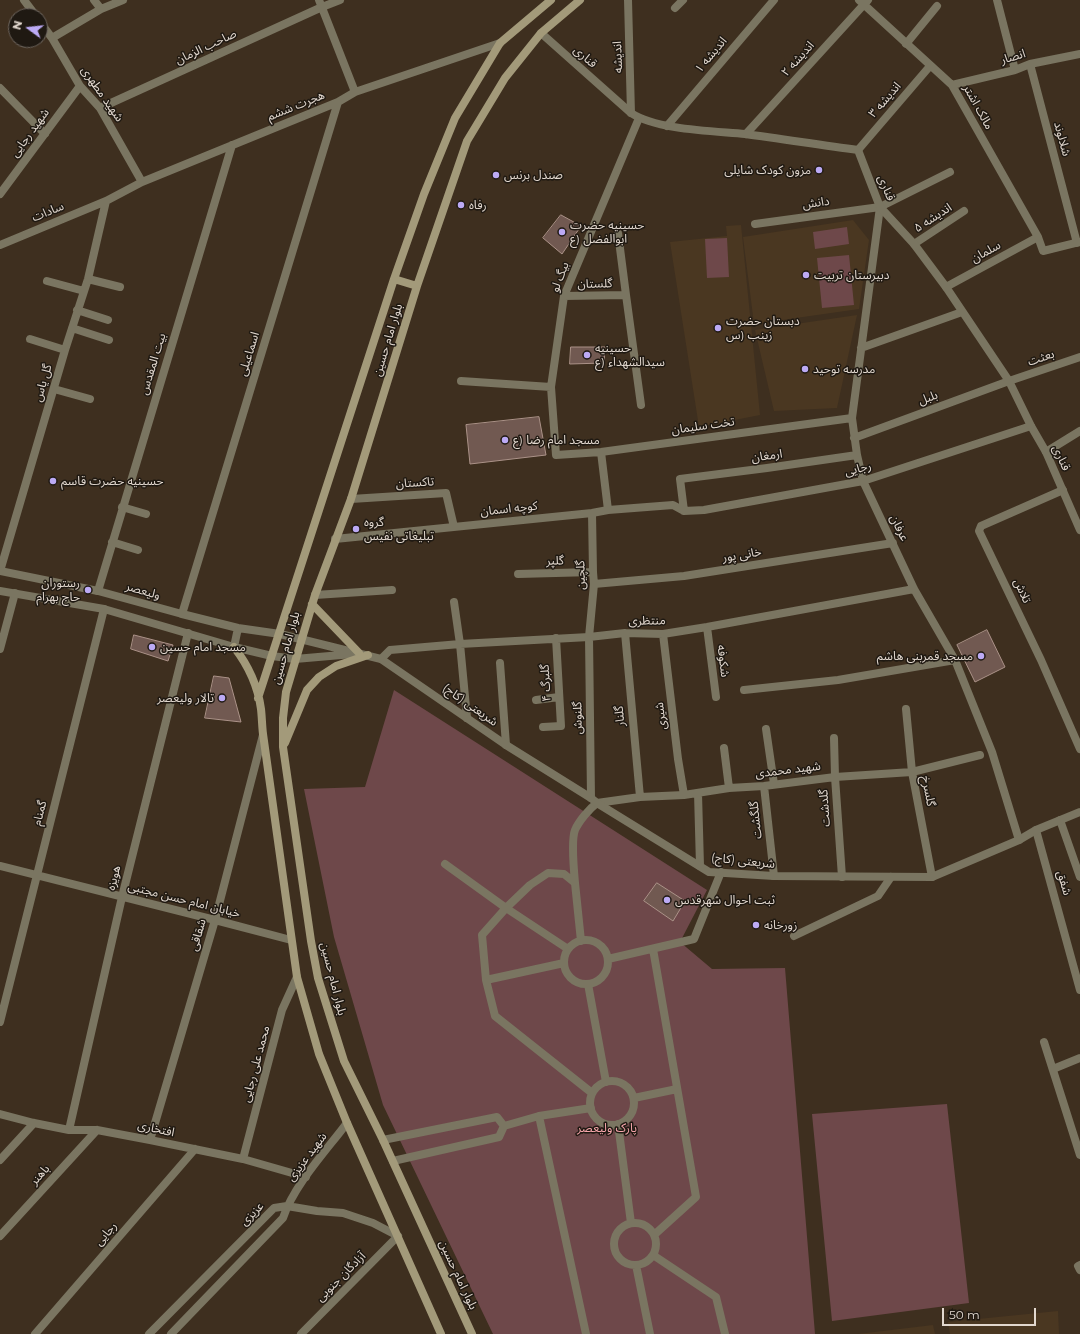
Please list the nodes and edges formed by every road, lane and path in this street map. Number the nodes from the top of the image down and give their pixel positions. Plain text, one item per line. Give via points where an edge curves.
1 (94, 0) edge
2 (123, 0) edge
3 (340, 0) edge
4 (551, 0) edge
5 (580, 0) edge
6 (628, 0) edge
7 (683, 0) edge
8 (774, 0) edge
9 (997, 0) edge
10 (864, 1) edge
11 (320, 4) edge
12 (937, 6) dead end
13 (675, 8) dead end
14 (101, 9) junction
15 (48, 33) edge
16 (541, 33) junction
17 (52, 38) junction
18 (500, 43) junction
19 (906, 44) junction
20 (1080, 54) edge
21 (1030, 64) junction
22 (930, 66) junction
23 (1014, 70) junction
24 (952, 85) junction
25 (80, 86) junction
26 (0, 88) edge
27 (355, 92) junction
28 (338, 102) junction
29 (100, 108) junction
30 (631, 113) junction
31 (639, 118) junction
32 (667, 126) junction
33 (45, 134) junction
34 (746, 134) junction
35 (232, 144) junction
36 (858, 150) junction
37 (950, 172) dead end
38 (142, 182) junction
39 (0, 194) edge
40 (106, 201) junction
41 (880, 207) junction
42 (964, 212) dead end
43 (755, 224) dead end
44 (618, 233) dead end
45 (1038, 237) junction
46 (1078, 242) edge
47 (914, 244) junction
48 (0, 245) edge
49 (88, 279) junction
50 (394, 279) junction
51 (47, 281) dead end
52 (417, 286) junction
53 (120, 287) dead end
54 (946, 288) junction
55 (84, 291) junction
56 (626, 295) junction
57 (564, 296) junction
58 (77, 310) junction
59 (962, 312) junction
60 (108, 320) dead end
61 (72, 328) junction
62 (30, 339) dead end
63 (109, 340) dead end
64 (861, 348) junction
65 (65, 350) junction
66 (1080, 357) edge
67 (461, 381) dead end
68 (1009, 381) junction
69 (551, 387) junction
70 (54, 389) junction
71 (90, 399) dead end
72 (642, 405) dead end
73 (852, 418) junction
74 (1031, 426) junction
75 (1080, 431) edge
76 (854, 438) junction
77 (601, 452) junction
78 (1046, 452) junction
79 (556, 455) joint
80 (857, 455) junction
81 (863, 481) junction
82 (1063, 490) junction
83 (351, 499) junction
84 (122, 507) junction
85 (608, 510) junction
86 (684, 511) junction
87 (592, 513) junction
88 (146, 514) dead end
89 (454, 527) junction
90 (1080, 530) edge
91 (336, 539) junction
92 (112, 542) junction
93 (893, 543) junction
94 (138, 550) dead end
95 (0, 571) edge
96 (593, 572) junction
97 (518, 574) dead end
98 (594, 584) junction
99 (914, 589) junction
100 (392, 590) dead end
101 (0, 591) edge
102 (98, 591) junction
103 (15, 593) junction
104 (315, 595) junction
105 (454, 602) dead end
106 (312, 604) junction
107 (104, 609) junction
108 (182, 614) junction
109 (707, 627) junction
110 (238, 628) junction
111 (188, 633) junction
112 (625, 633) junction
113 (280, 634) junction
114 (663, 634) junction
115 (589, 637) junction
116 (556, 638) junction
117 (301, 639) junction
118 (460, 644) junction
119 (234, 647) junction
120 (0, 649) edge
121 (358, 653) junction
122 (368, 655) junction
123 (272, 656) junction
124 (295, 659) junction
125 (381, 659) junction
126 (955, 660) junction
127 (500, 662) dead end
128 (744, 690) dead end
129 (559, 697) junction
130 (716, 697) dead end
131 (258, 698) junction
132 (536, 700) dead end
133 (906, 709) dead end
134 (467, 718) junction
135 (543, 727) dead end
136 (766, 729) dead end
137 (263, 734) junction
138 (834, 738) dead end
139 (506, 745) junction
140 (283, 747) junction
141 (724, 748) dead end
142 (1080, 750) edge
143 (980, 755) dead end
144 (912, 772) junction
145 (835, 777) junction
146 (774, 784) junction
147 (764, 786) junction
148 (729, 788) junction
149 (698, 793) junction
150 (684, 795) junction
151 (640, 797) junction
152 (594, 801) junction
153 (1080, 812) edge
154 (1060, 820) junction
155 (1036, 830) junction
156 (1019, 840) junction
157 (445, 864) dead end
158 (0, 866) edge
159 (700, 866) junction
160 (721, 872) junction
161 (36, 876) junction
162 (774, 876) junction
163 (842, 877) junction
164 (891, 877) junction
165 (932, 877) junction
166 (1080, 877) edge
167 (575, 883) junction
168 (122, 897) junction
169 (506, 908) junction
170 (215, 920) junction
171 (794, 936) dead end
172 (292, 940) junction
173 (580, 941) junction
174 (568, 949) junction
175 (653, 949) junction
176 (608, 959) junction
177 (564, 963) junction
178 (297, 977) junction
179 (486, 980) junction
180 (588, 984) junction
181 (1080, 990) edge
182 (0, 1022) edge
183 (1044, 1042) dead end
184 (1080, 1058) edge
185 (1053, 1069) junction
186 (606, 1082) junction
187 (677, 1089) junction
188 (592, 1093) junction
189 (634, 1098) junction
190 (591, 1108) junction
191 (0, 1114) edge
192 (539, 1116) junction
193 (34, 1123) junction
194 (347, 1123) junction
195 (618, 1124) junction
196 (504, 1126) junction
197 (69, 1130) junction
198 (97, 1130) junction
199 (150, 1140) junction
200 (383, 1140) junction
201 (195, 1149) junction
202 (1080, 1155) edge
203 (243, 1159) junction
204 (0, 1160) edge
205 (393, 1162) junction
206 (306, 1177) junction
207 (287, 1206) junction
208 (631, 1223) junction
209 (654, 1235) junction
210 (0, 1236) edge
211 (398, 1236) junction
212 (653, 1254) junction
213 (636, 1265) junction
214 (36, 1334) edge
215 (149, 1334) edge
216 (171, 1334) edge
217 (301, 1334) edge
218 (441, 1334) edge
219 (472, 1334) edge
220 (586, 1334) edge
221 (650, 1334) edge
222 (725, 1334) edge

1 - 14 street
2 - 14 street
3 - 11 street, صاحب الزمان
4 - 18 main road, بلوار امام حسین
5 - 16 main road, بلوار امام حسین
6 - 30 street, اندیشه
7 - 13 street
8 - 32 street, اندیشه ۱
9 - 23 street
10 - 19 street, مالک اشتر
10 - 34 street, اندیشه ۲
11 - 27 street
11 - 29 street, صاحب الزمان
12 - 19 street
14 - 17 street
15 - 17 street, شهید مطهری
16 - 30 street, قناری
16 - 52 main road, بلوار امام حسین via 505,78 467,141
17 - 25 street, شهید مطهری
18 - 27 street, هجرت ششم
18 - 50 main road, بلوار امام حسین via 455,118 424,194
19 - 22 street, مالک اشتر
20 - 21 street, انصار
21 - 23 street, انصار
21 - 46 street, شلالوند
22 - 24 street, مالک اشتر
22 - 36 street, اندیشه ۳
23 - 24 street, انصار
24 - 45 street, مالک اشتر
25 - 29 street, شهید مطهری
25 - 33 street, شهید رجایی
26 - 33 street
27 - 28 street, هجرت ششم
28 - 35 street, هجرت ششم
28 - 108 street, اسماعیلی
29 - 38 street, شهید مطهری
30 - 31 street, قناری
31 - 32 street, قناری
31 - 57 street, بیگ لو
32 - 34 street, قناری
33 - 39 street, شهید رجایی
34 - 36 street, قناری
35 - 38 street, هجرت ششم
35 - 84 street, بیت المقدس
36 - 41 street, قناری
37 - 41 street, دانش
38 - 40 street, هجرت ششم
40 - 48 street, سادات
40 - 49 street, گل یاس
41 - 43 street, دانش
41 - 47 street, قناری
41 - 64 street, عرفان
42 - 47 street, اندیشه ۵
44 - 56 street, گلستان
45 - 46 street, مالک اشتر via 1042,251
45 - 54 street, سلمان
47 - 54 street, قناری
49 - 53 street
49 - 55 street, گل یاس
50 - 52 main road
50 - 113 main road, بلوار امام حسین
51 - 55 street
52 - 83 main road, بلوار امام حسین
54 - 59 street, قناری
55 - 58 street, گل یاس
56 - 57 street, گلستان
56 - 72 street, گلستان
57 - 69 street, بیگ لو
58 - 60 street
58 - 61 street, گل یاس
59 - 64 street
59 - 68 street, قناری
61 - 63 street
61 - 65 street, گل یاس
62 - 65 street
64 - 73 street, عرفان
65 - 70 street, گل یاس
66 - 68 street, بعثت
67 - 69 street
68 - 74 street, قناری
68 - 76 street, بلبل
69 - 79 street, بیگ لو
70 - 71 street
70 - 95 street, گل یاس
73 - 76 street, عرفان
73 - 77 street, تخت سلیمان
74 - 78 street, قناری
74 - 81 street, رجایی
75 - 78 street
76 - 80 street, عرفان
77 - 79 street, تخت سلیمان
77 - 85 street
78 - 82 street, قناری
80 - 81 street, عرفان
80 - 86 street, ارمغان via 680,479
81 - 86 street, رجایی via 704,510
81 - 93 street, عرفان
82 - 90 street, قناری
82 - 142 street, تلاش via 981,526 980,531
83 - 89 street, تاکستان via 446,492
83 - 91 main road, بلوار امام حسین
84 - 88 street
84 - 92 street, بیت المقدس
85 - 86 street, کوچه اسمان via 673,505
85 - 87 street, کوچه اسمان
87 - 89 street, کوچه اسمان
87 - 96 street, گلچین
89 - 91 street, کوچه اسمان
91 - 104 main road, بلوار امام حسین
92 - 94 street
92 - 102 street, بیت المقدس
93 - 98 street, خانی پور via 684,576
93 - 99 street, عرفان
95 - 102 street, ولیعصر
96 - 97 street, گلپر
96 - 98 street, گلچین
98 - 115 street, گلچین
99 - 109 street, منتظری
99 - 126 street, عرفان
100 - 104 street
101 - 103 street
102 - 108 street, ولیعصر
103 - 107 street
103 - 120 street
104 - 106 main road, بلوار امام حسین
105 - 118 street
106 - 117 main road, بلوار امام حسین
106 - 121 main road
107 - 111 street
107 - 161 street, گمنام
108 - 110 street, ولیعصر
109 - 114 street, منتظری
109 - 130 street, شکوفه
110 - 113 street, ولیعصر
110 - 119 street
111 - 119 street
111 - 168 street, هویزه
112 - 114 street, منتظری
112 - 115 street, منتظری
112 - 151 street, گلنار
113 - 117 street, ولیعصر
113 - 123 main road, بلوار امام حسین
114 - 150 street, شیری
115 - 116 street, منتظری
115 - 152 street, گلنوش
116 - 118 street, منتظری
116 - 129 street, گلبرگ ۴
117 - 121 street, ولیعصر
117 - 124 main road, بلوار امام حسین
118 - 125 street, منتظری via 390,650
118 - 134 street
119 - 123 street
119 - 131 main road via 252,675
121 - 122 street, شریعتی (کاج)
121 - 124 street
122 - 125 street, شریعتی (کاج)
122 - 140 main road via 336,666 319,677 306,690
123 - 124 street
123 - 131 main road, بلوار امام حسین
124 - 140 main road, بلوار امام حسین via 286,692
125 - 134 street, شریعتی (کاج)
126 - 128 street via 838,680
126 - 156 street, عرفان via 992,752
127 - 139 street
129 - 132 street
129 - 135 street, گلبرگ ۴ via 562,726
131 - 137 main road, بلوار امام حسین
133 - 144 street, گلسرخ
134 - 139 street, شریعتی (کاج)
136 - 146 street
137 - 170 street, شقاقی
137 - 172 main road, بلوار امام حسین
138 - 145 street, گلدشت
139 - 152 street, شریعتی (کاج)
140 - 200 main road, بلوار امام حسین via 318,978 344,1061
141 - 148 street
143 - 144 street, شهید محمدی
144 - 145 street, شهید محمدی
144 - 165 street, گلسرخ
145 - 146 street, شهید محمدی
145 - 163 street, گلدشت
146 - 147 street, شهید محمدی
147 - 148 street, شهید محمدی
147 - 162 street, گلگشت
148 - 149 street, شهید محمدی
149 - 150 street, شهید محمدی
149 - 159 street
150 - 151 street, شهید محمدی
151 - 152 street, شهید محمدی
152 - 159 street, شریعتی (کاج)
152 - 167 street via 574,831
153 - 154 street, شریعتی (کاج)
154 - 155 street, شریعتی (کاج)
154 - 166 street
155 - 156 street, شریعتی (کاج)
155 - 181 street, شفق
156 - 165 street, شریعتی (کاج)
157 - 169 street
158 - 161 street, خیابان امام حسن مجتبی
159 - 160 street, شریعتی (کاج) via 709,872
160 - 162 street, شریعتی (کاج)
160 - 175 street via 694,939
161 - 168 street, خیابان امام حسن مجتبی
161 - 182 street, گمنام
162 - 163 street, شریعتی (کاج)
163 - 164 street, شریعتی (کاج)
164 - 165 street, شریعتی (کاج)
164 - 171 street via 878,896
167 - 169 street via 564,874 548,873 530,885
167 - 173 street
168 - 170 street, خیابان امام حسن مجتبی
168 - 197 street, هویزه
169 - 174 street
169 - 179 street via 482,935
170 - 172 street, خیابان امام حسن مجتبی
170 - 199 street, شقاقی
172 - 178 main road, بلوار امام حسین
173 - 174 street
173 - 176 street via 595,942 606,952
174 - 177 street
175 - 176 street
175 - 187 street
176 - 180 street via 608,966 601,979
177 - 179 street
177 - 180 street via 565,970 574,982
178 - 194 main road, بلوار امام حسین via 319,1054
178 - 203 street, محمد علی رجایی via 282,1010
179 - 188 street via 495,1016
180 - 186 street
183 - 185 street
184 - 185 street
185 - 202 street
186 - 188 street
186 - 189 street via 620,1082 631,1091
187 - 189 street
187 - 209 street via 696,1197
188 - 190 street
189 - 195 street via 633,1111 624,1122
190 - 192 street
190 - 195 street via 593,1114 604,1124
191 - 193 street, افتخاری
192 - 196 street
192 - 220 street
193 - 197 street, افتخاری
193 - 204 street
194 - 206 street, شهید عزیزی
194 - 211 main road, بلوار امام حسین
195 - 208 street
196 - 200 street via 496,1117
196 - 205 street via 499,1137
197 - 198 street, افتخاری
198 - 199 street, افتخاری
198 - 210 street, باهنر
199 - 201 street, افتخاری
200 - 205 main road, بلوار امام حسین
201 - 203 street, افتخاری
201 - 214 street, رجایی
203 - 206 street, افتخاری
205 - 219 main road, بلوار امام حسین
206 - 207 street, شهید عزیزی
207 - 211 street via 343,1213 373,1223
207 - 215 street, عزیزی via 274,1208
207 - 216 street, عزیزی via 283,1218
208 - 209 street via 644,1225
208 - 213 street via 619,1230 614,1243 618,1256 623,1261
209 - 212 street via 656,1241
211 - 217 street, آزادگان جنوبی
211 - 218 main road, بلوار امام حسین
212 - 213 street via 648,1260
212 - 222 street via 716,1297
213 - 221 street

